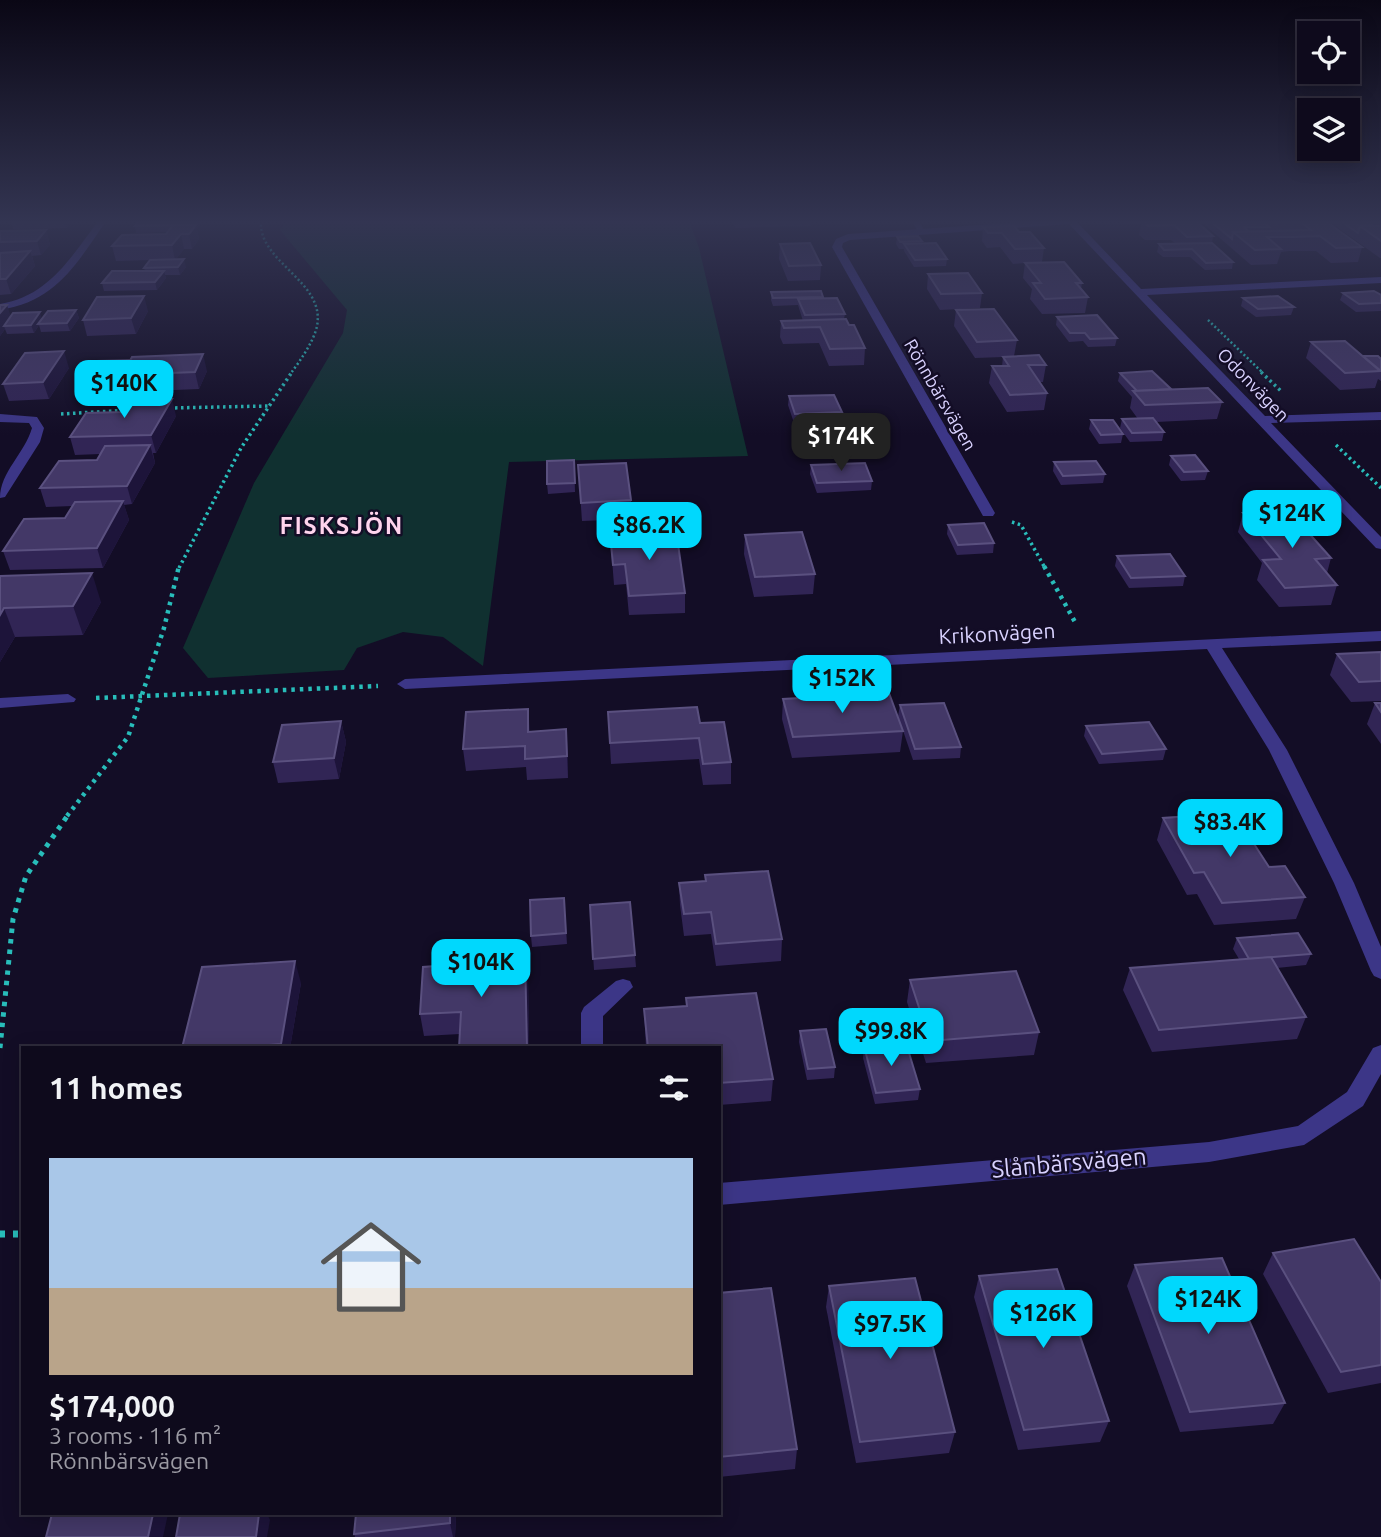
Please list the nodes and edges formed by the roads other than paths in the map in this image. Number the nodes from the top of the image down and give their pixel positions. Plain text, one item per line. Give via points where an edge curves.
1 (47, 292) edge
2 (861, 292) edge
3 (1139, 292) joint
4 (1144, 292) edge
5 (0, 307) edge
6 (1381, 415) edge
7 (0, 418) edge
8 (1262, 420) junction
9 (0, 494) edge
10 (988, 513) road end
11 (1381, 545) edge
12 (1381, 636) edge
13 (1211, 644) junction
14 (405, 684) road end
15 (68, 699) road end
16 (0, 703) edge
17 (1381, 971) edge
18 (623, 988) dead end
19 (592, 1046) edge
20 (1381, 1054) edge
21 (721, 1194) edge

1 - 5 street via 31,302
2 - 10 street, Rönnbärsvägen
3 - 4 street
3 - 8 street, Odonvägen
6 - 8 street
7 - 9 street via 33,420 38,428 34,442
8 - 11 street, Odonvägen
12 - 13 street, Krikonvägen
13 - 14 street, Krikonvägen
13 - 17 street via 1278,750 1344,883
15 - 16 street
18 - 19 street via 592,1013
20 - 21 street, Slånbärsvägen via 1355,1099 1304,1135 1209,1152

